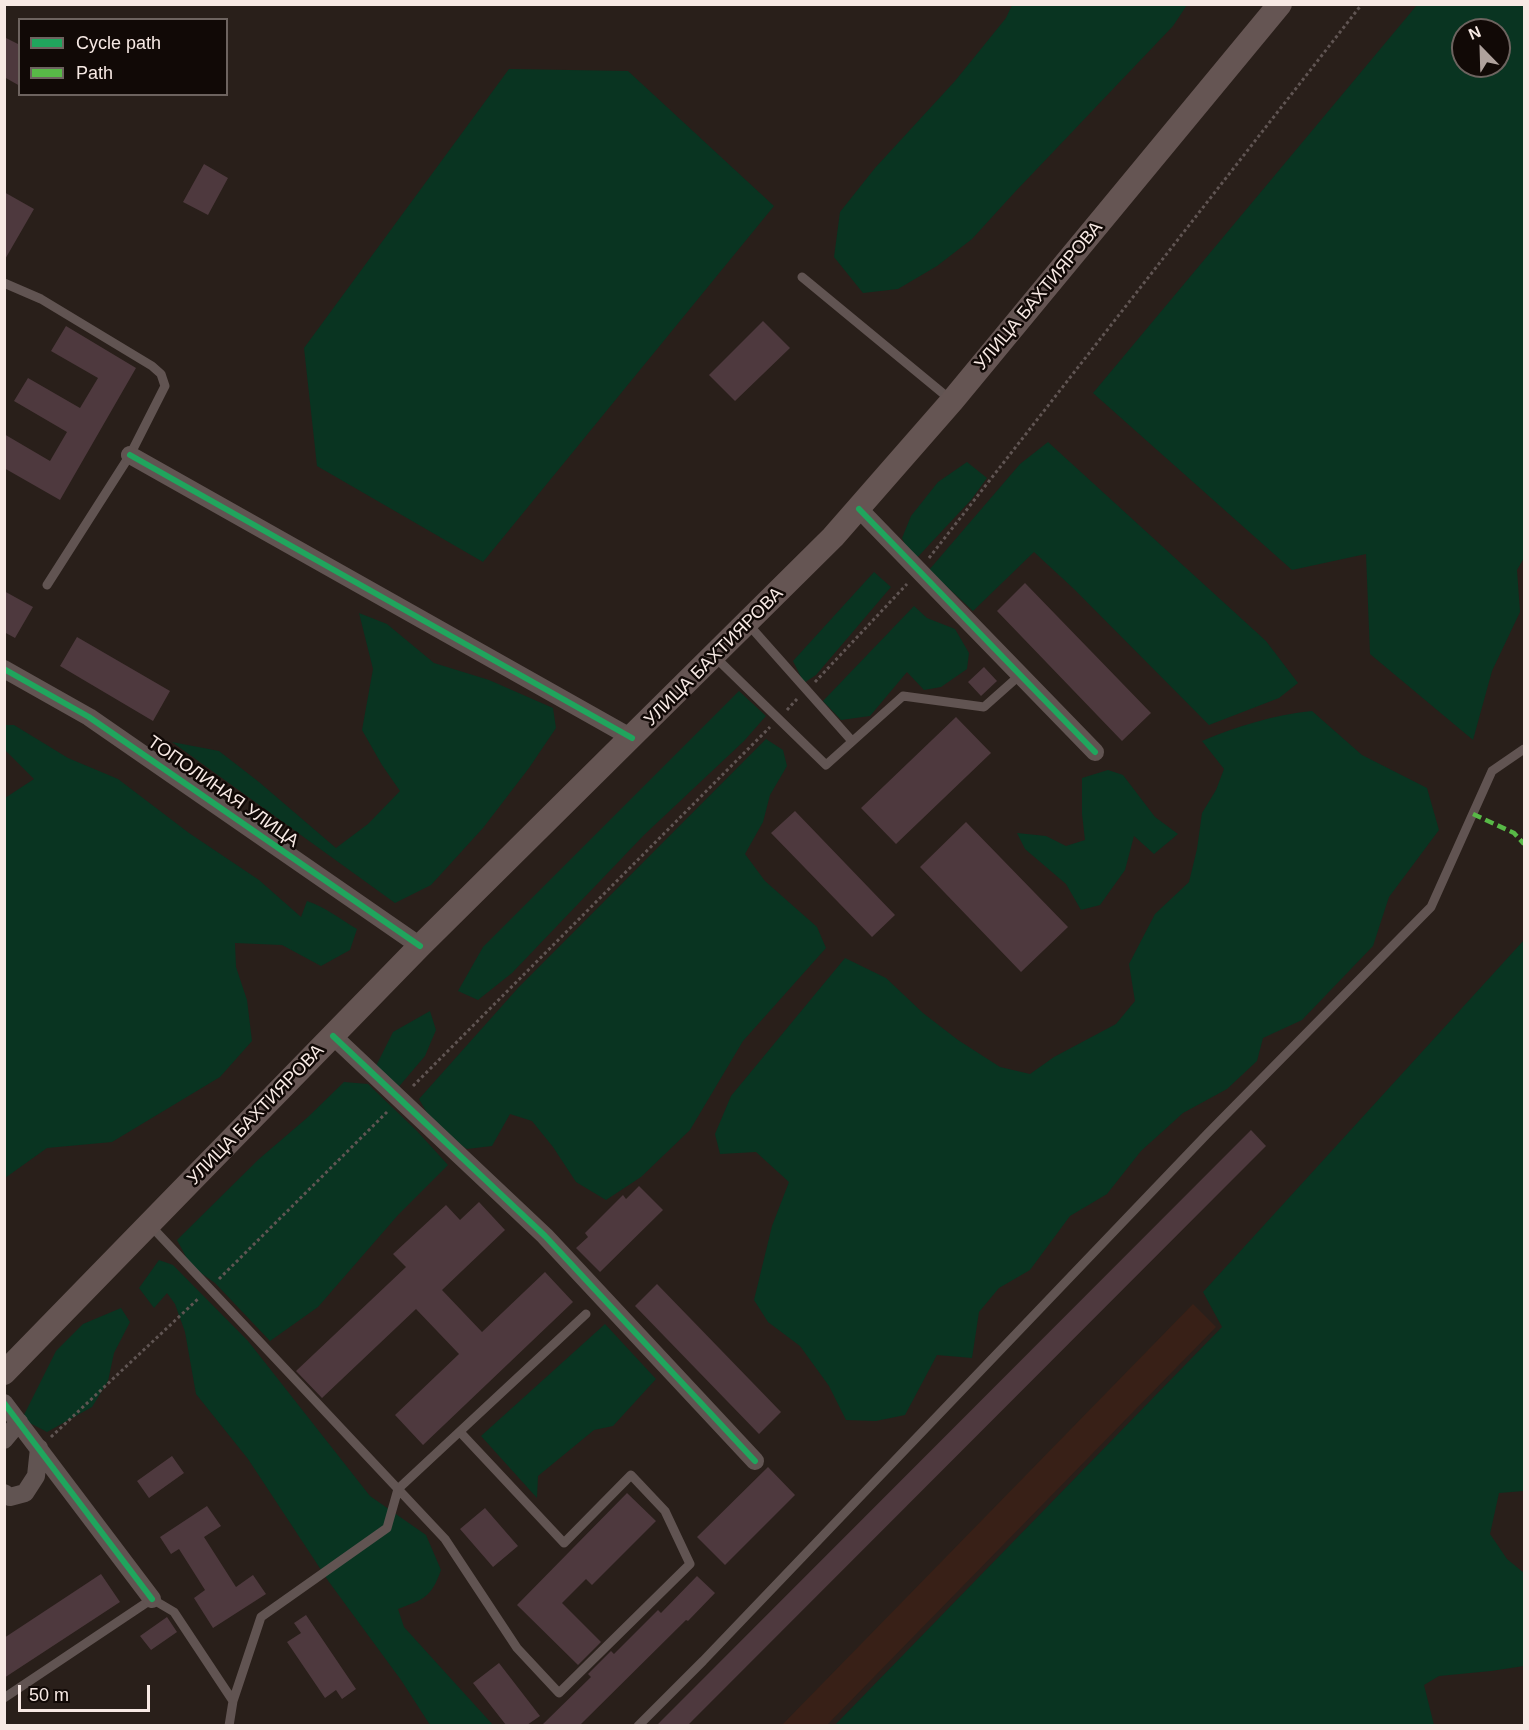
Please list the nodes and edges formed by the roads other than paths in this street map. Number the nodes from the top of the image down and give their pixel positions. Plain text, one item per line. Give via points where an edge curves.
1 (1280, 4) edge
2 (802, 277) dead end
3 (4, 283) edge
4 (952, 401) junction
5 (130, 455) junction
6 (859, 509) junction
7 (47, 585) dead end
8 (748, 624) junction
9 (714, 656) junction
10 (4, 669) edge
11 (1020, 675) junction
12 (632, 738) junction
13 (852, 741) junction
14 (1524, 749) edge
15 (1095, 752) dead end
16 (420, 946) junction
17 (333, 1036) junction
18 (150, 1225) junction
19 (586, 1314) dead end
20 (4, 1372) edge
21 (4, 1403) edge
22 (19, 1422) junction
23 (460, 1432) junction
24 (4, 1440) edge
25 (39, 1448) junction
26 (755, 1461) dead end
27 (399, 1489) junction
28 (4, 1493) edge
29 (152, 1599) junction
30 (4, 1698) edge
31 (233, 1701) junction
32 (230, 1725) edge
33 (638, 1725) edge

1 - 4 main road, УЛИЦА БАХТИЯРОВА
2 - 4 lane
3 - 5 lane via 40,298 161,374 165,386
4 - 6 main road, УЛИЦА БАХТИЯРОВА
5 - 7 lane
5 - 12 street
6 - 8 main road, УЛИЦА БАХТИЯРОВА
6 - 11 street
8 - 9 main road, УЛИЦА БАХТИЯРОВА
8 - 13 lane
9 - 12 main road, УЛИЦА БАХТИЯРОВА
9 - 13 lane via 826,765
10 - 16 street, ТОПОЛИНАЯ УЛИЦА via 89,717
11 - 13 lane via 984,707 903,696
11 - 15 street
12 - 16 main road, УЛИЦА БАХТИЯРОВА
14 - 33 lane via 1492,771 1431,907
16 - 17 main road, УЛИЦА БАХТИЯРОВА
17 - 18 main road, УЛИЦА БАХТИЯРОВА
17 - 26 street via 545,1236
18 - 20 main road, УЛИЦА БАХТИЯРОВА
18 - 27 lane
19 - 23 lane
21 - 22 street
22 - 24 street
22 - 25 street
23 - 27 lane
23 - 27 lane via 564,1543 631,1475 665,1512 690,1564 559,1693 517,1648 445,1539
25 - 28 street via 36,1476 25,1493 10,1497
25 - 29 street
27 - 31 lane via 387,1528 261,1617
29 - 30 lane
29 - 31 lane via 174,1612
31 - 32 lane

